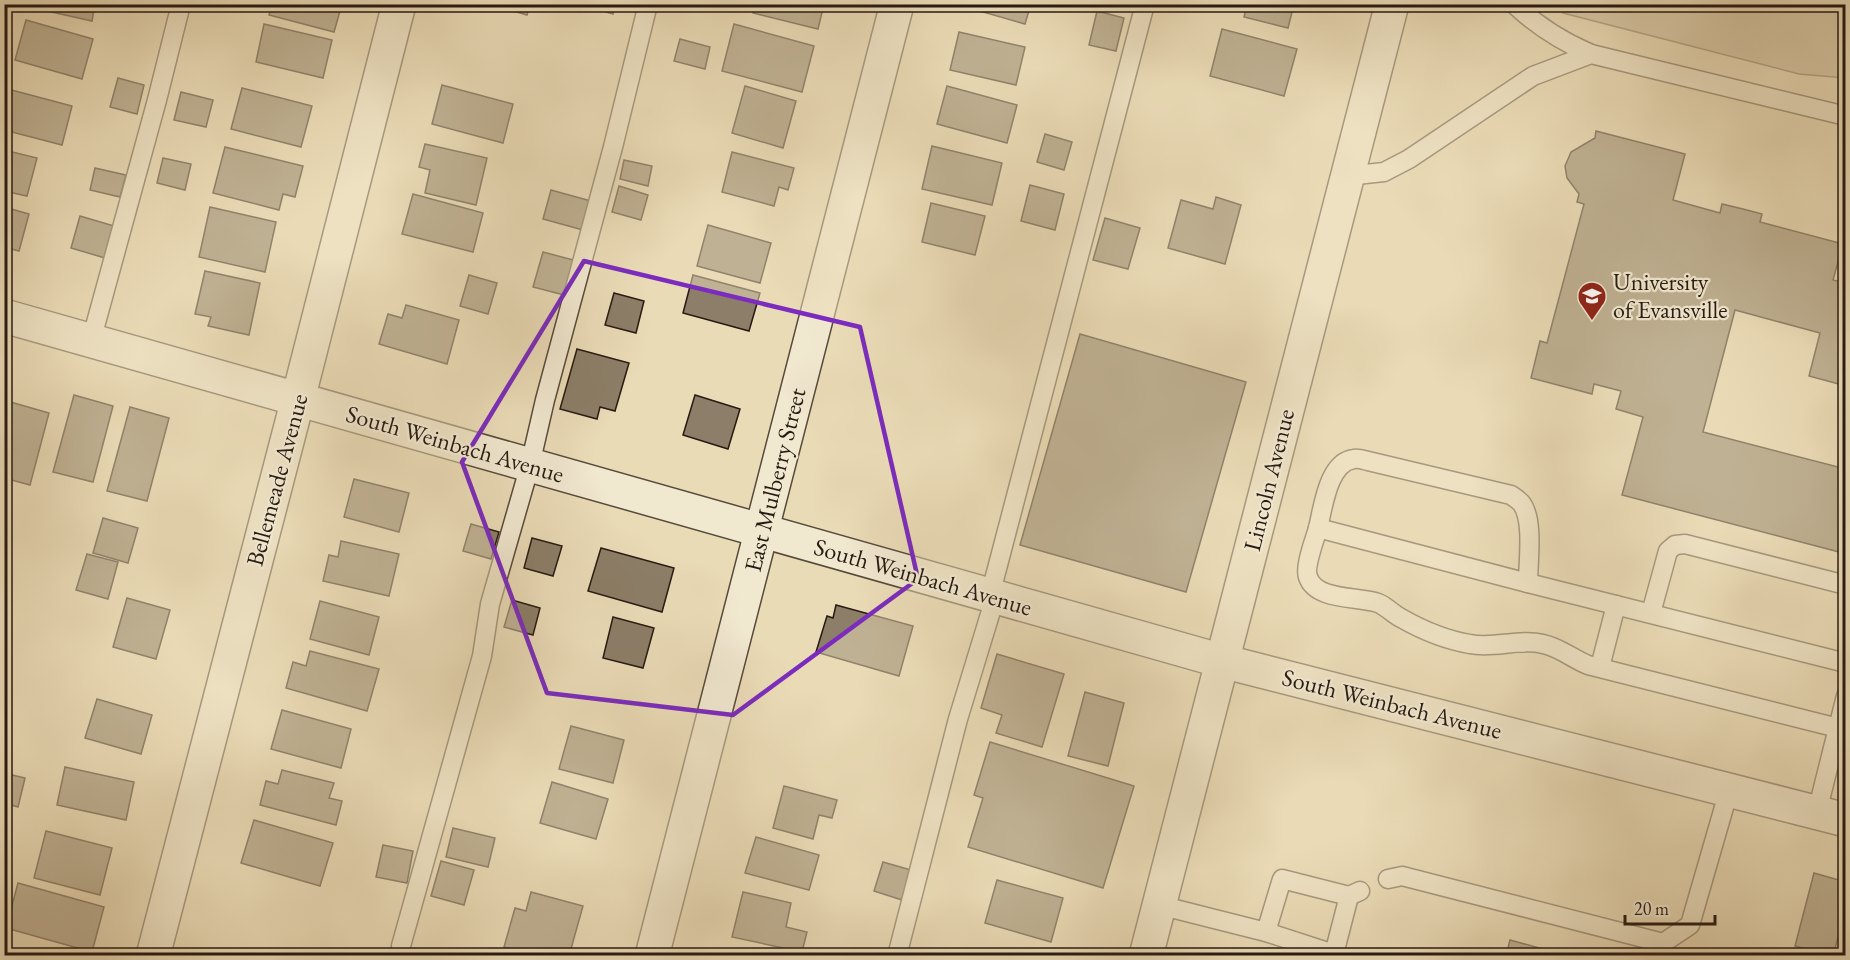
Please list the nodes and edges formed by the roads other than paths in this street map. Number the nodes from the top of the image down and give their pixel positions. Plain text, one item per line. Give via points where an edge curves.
1 (181, 4) edge
2 (399, 4) edge
3 (648, 4) edge
4 (897, 4) edge
5 (1144, 4) edge
6 (1392, 4) edge
7 (1514, 4) edge
8 (1591, 54) junction
9 (1845, 116) edge
10 (1347, 176) junction
11 (4, 316) edge
12 (91, 341) junction
13 (298, 399) junction
14 (530, 465) junction
15 (1318, 528) junction
16 (762, 532) junction
17 (1528, 583) junction
18 (1845, 585) edge
19 (995, 598) junction
20 (1616, 605) junction
21 (1651, 614) junction
22 (1222, 661) junction
23 (1845, 663) edge
24 (1600, 667) junction
25 (1845, 696) edge
26 (1838, 728) junction
27 (1729, 790) junction
28 (1831, 816) edge
29 (1388, 879) dead end
30 (1159, 905) junction
31 (1266, 932) junction
32 (401, 946) dead end
33 (153, 956) edge
34 (652, 956) edge
35 (897, 956) edge
36 (1146, 956) edge

1 - 12 lane
2 - 13 street, Bellemeade Avenue
3 - 14 lane
4 - 16 street, East Mulberry Street
5 - 19 lane via 993,584
6 - 10 street, Lincoln Avenue
7 - 8 lane via 1565,43
8 - 9 lane
8 - 10 lane via 1533,76 1384,172
10 - 22 street, Lincoln Avenue
11 - 12 street, South Weinbach Avenue
12 - 13 street, South Weinbach Avenue
13 - 14 street, South Weinbach Avenue
13 - 33 street, Bellemeade Avenue
14 - 16 street, South Weinbach Avenue
14 - 32 lane via 490,604 482,656
15 - 17 lane
15 - 17 lane via 1333,473 1342,463 1354,459 1511,495 1526,512
15 - 24 lane via 1307,576 1315,588 1378,603 1425,630 1470,645 1534,642
16 - 19 street, South Weinbach Avenue
16 - 34 street, East Mulberry Street
17 - 20 lane
18 - 21 lane via 1685,544 1675,545 1668,551
19 - 22 street, South Weinbach Avenue
19 - 35 lane via 958,719
20 - 21 lane
20 - 24 lane
21 - 23 lane
22 - 27 street, South Weinbach Avenue
22 - 30 street, Lincoln Avenue
24 - 26 lane
25 - 26 lane
26 - 28 lane
27 - 28 street, South Weinbach Avenue
27 - 29 lane via 1690,925 1663,943 1402,876
30 - 31 lane
30 - 36 street, Lincoln Avenue
31 - 31 lane via 1282,879 1355,894 1334,954

